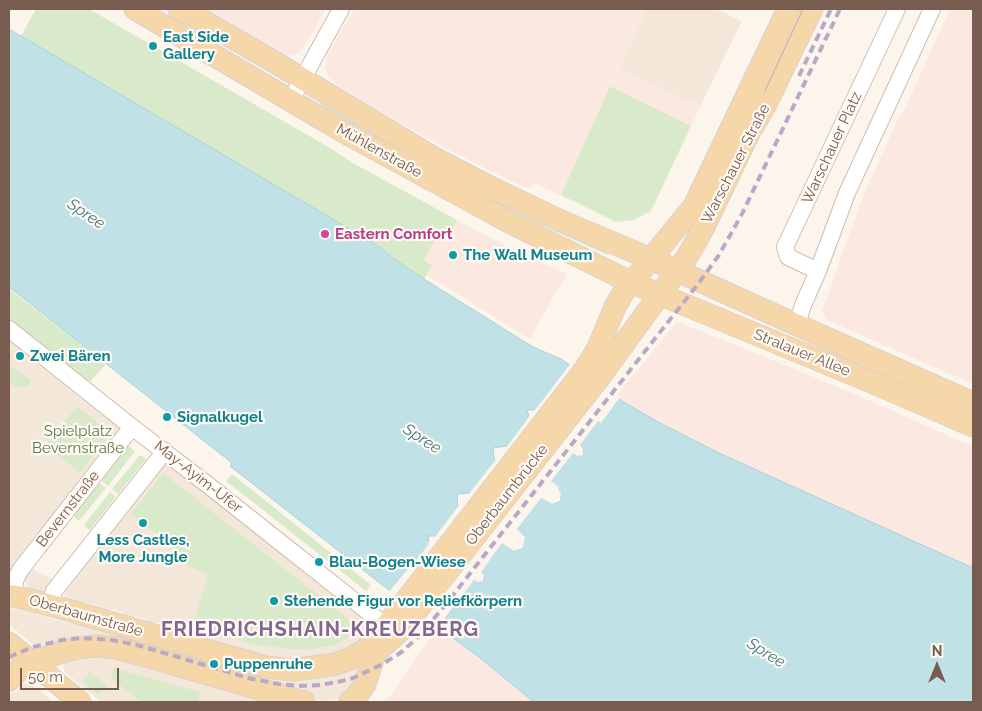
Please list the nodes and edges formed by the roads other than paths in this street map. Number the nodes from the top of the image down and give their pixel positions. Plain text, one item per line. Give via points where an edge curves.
1 (135, 9) edge
2 (178, 9) edge
3 (341, 9) edge
4 (788, 9) edge
5 (812, 9) edge
6 (897, 9) edge
7 (932, 9) edge
8 (302, 79) junction
9 (290, 100) junction
10 (651, 259) junction
11 (677, 271) junction
12 (818, 271) junction
13 (630, 282) junction
14 (659, 294) junction
15 (797, 325) junction
16 (9, 329) edge
17 (592, 373) junction
18 (973, 403) edge
19 (132, 426) junction
20 (973, 426) edge
21 (166, 452) junction
22 (11, 596) edge
23 (50, 605) junction
24 (409, 608) joint
25 (392, 629) junction
26 (9, 643) edge
27 (33, 662) junction
28 (9, 680) edge
29 (80, 702) edge
30 (304, 702) edge
31 (350, 702) edge

1 - 9 main road, Mühlenstraße
2 - 8 main road, Mühlenstraße
3 - 8 street
4 - 10 main road, Warschauer Straße via 698,198
5 - 11 main road, Warschauer Straße via 704,227
6 - 12 street, Warschauer Platz via 785,247 788,257
7 - 12 street via 847,193
8 - 9 street
8 - 10 main road, Mühlenstraße via 436,159 561,220
9 - 13 main road, Mühlenstraße via 492,214
10 - 11 main road, Mühlenstraße
10 - 13 main road, Warschauer Straße
11 - 14 main road, Warschauer Straße
11 - 15 main road, Stralauer Allee
12 - 15 street
13 - 14 main road, Stralauer Allee
13 - 17 main road, Warschauer Straße via 618,301 598,348
14 - 17 main road, Warschauer Straße
14 - 20 main road, Stralauer Allee
15 - 18 main road, Stralauer Allee
16 - 19 street, May-Ayim-Ufer
17 - 24 main road, Oberbaumbrücke
19 - 21 street, May-Ayim-Ufer
19 - 22 street, Bevernstraße via 21,569
21 - 23 street via 54,591
21 - 25 street, May-Ayim-Ufer
22 - 23 main road, Oberbaumstraße
23 - 25 main road, Oberbaumstraße via 266,667 292,670 349,659
24 - 25 main road, Oberbaumstraße
25 - 31 main road via 374,657 365,684
26 - 27 main road
27 - 28 main road, Oberbaumstraße
27 - 29 main road
27 - 30 main road, Oberbaumstraße via 84,647 116,648

